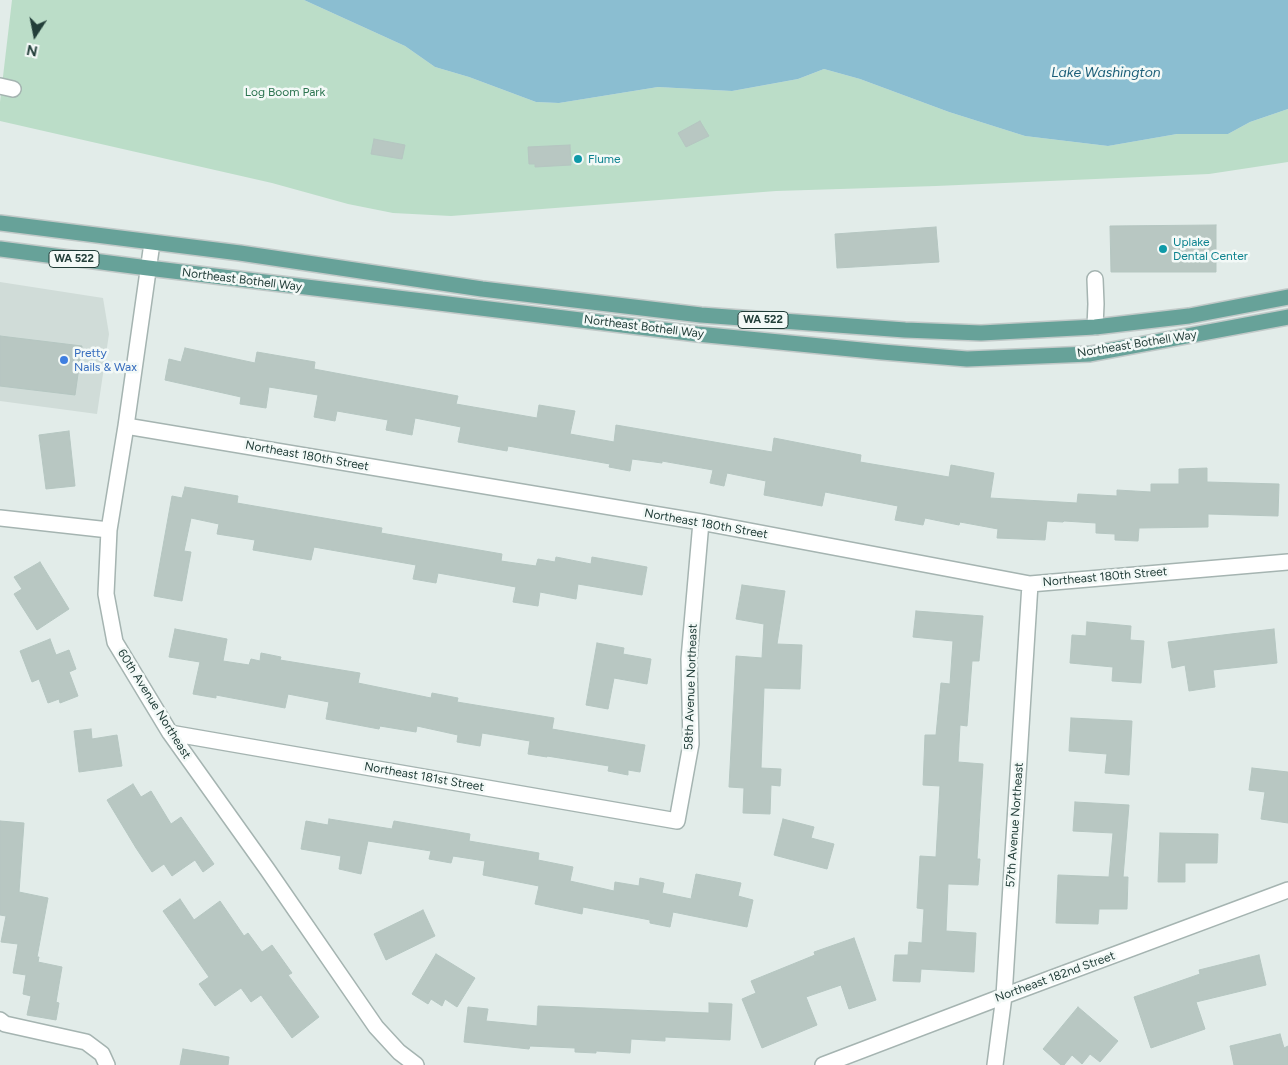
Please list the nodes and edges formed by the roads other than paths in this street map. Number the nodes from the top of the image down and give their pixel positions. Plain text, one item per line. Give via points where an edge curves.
1 (0, 223) edge
2 (152, 242) junction
3 (0, 249) edge
4 (148, 268) junction
5 (1095, 279) dead end
6 (1288, 297) edge
7 (1288, 317) edge
8 (1095, 327) junction
9 (126, 426) junction
10 (0, 518) edge
11 (700, 522) junction
12 (109, 530) junction
13 (1288, 562) edge
14 (1030, 584) junction
15 (170, 733) junction
16 (678, 821) joint
17 (1288, 890) edge
18 (1004, 996) junction
19 (0, 1020) edge
20 (107, 1065) edge
21 (416, 1065) edge
22 (823, 1065) edge
23 (995, 1065) edge

1 - 2 main road, Northeast Bothell Way / WA 522
2 - 4 street, 60th Avenue Northeast
2 - 8 main road, Northeast Bothell Way / WA 522 via 482,289 710,316 981,333
3 - 4 main road, Northeast Bothell Way / WA 522
4 - 7 main road, Northeast Bothell Way / WA 522 via 697,334 967,359 1090,354
4 - 9 street, 60th Avenue Northeast
5 - 8 street
6 - 8 main road, Northeast Bothell Way / WA 522 via 1190,316
9 - 11 street, Northeast 180th Street
9 - 12 street, 60th Avenue Northeast
10 - 12 street
11 - 14 street, Northeast 180th Street
11 - 16 street, 58th Avenue Northeast via 689,659 691,744
12 - 15 street, 60th Avenue Northeast via 106,594 115,642
13 - 14 street, Northeast 180th Street
14 - 18 street, 57th Avenue Northeast
15 - 16 street, Northeast 181st Street
15 - 21 street, 60th Avenue Northeast via 376,1027 398,1052
17 - 18 street, Northeast 182nd Street
18 - 22 street, Northeast 182nd Street
18 - 23 street, 57th Avenue Northeast
19 - 20 street via 5,1024 86,1042 102,1054

